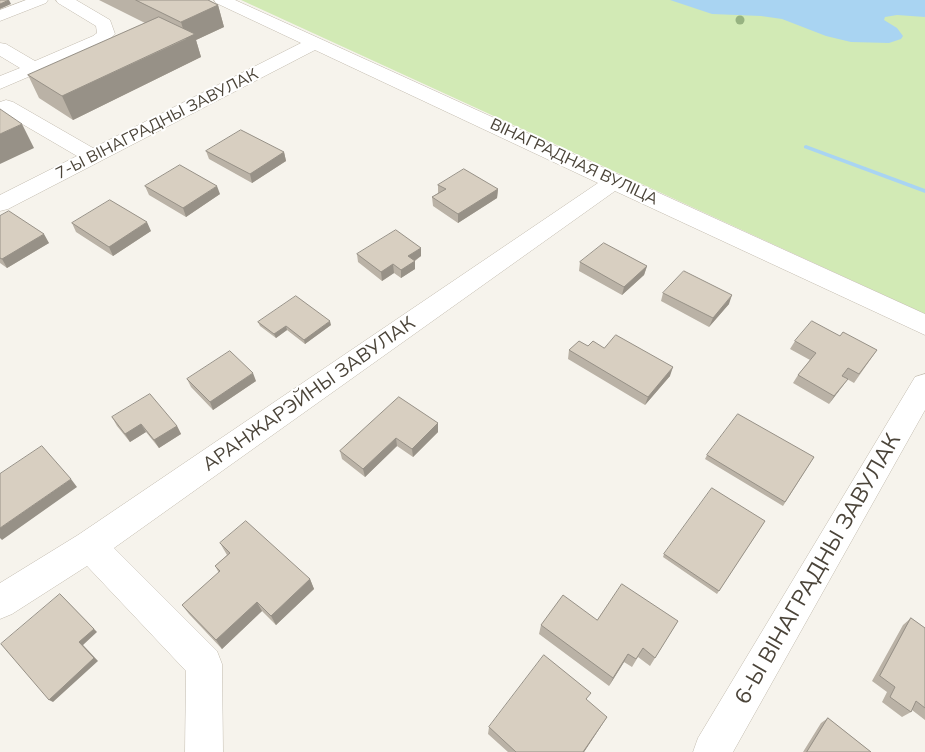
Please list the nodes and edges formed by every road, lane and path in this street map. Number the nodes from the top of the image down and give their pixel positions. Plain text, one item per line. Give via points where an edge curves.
1 (40, 0) edge
2 (64, 0) edge
3 (222, 0) edge
4 (0, 16) edge
5 (314, 44) junction
6 (0, 48) edge
7 (33, 68) junction
8 (0, 83) edge
9 (6, 106) dead end
10 (93, 157) junction
11 (615, 181) junction
12 (0, 204) edge
13 (925, 325) edge
14 (925, 386) edge
15 (90, 546) junction
16 (0, 602) edge
17 (204, 752) edge
18 (712, 752) edge

1 - 4 street
2 - 7 street via 104,24 106,34
3 - 5 street, ВІНАГРАДНАЯ ВУЛІЦА
5 - 10 street, 7-Ы ВІНАГРАДНЫ ЗАВУЛАК
5 - 11 street, ВІНАГРАДНАЯ ВУЛІЦА
6 - 7 street
7 - 8 street
9 - 10 street
10 - 12 street, 7-Ы ВІНАГРАДНЫ ЗАВУЛАК
11 - 13 street, ВІНАГРАДНАЯ ВУЛІЦА
11 - 15 street, АРАНЖАРЭЙНЫ ЗАВУЛАК
14 - 18 street, 6-Ы ВІНАГРАДНЫ ЗАВУЛАК
15 - 16 street, АРАНЖАРЭЙНЫ ЗАВУЛАК
15 - 17 street via 204,664

